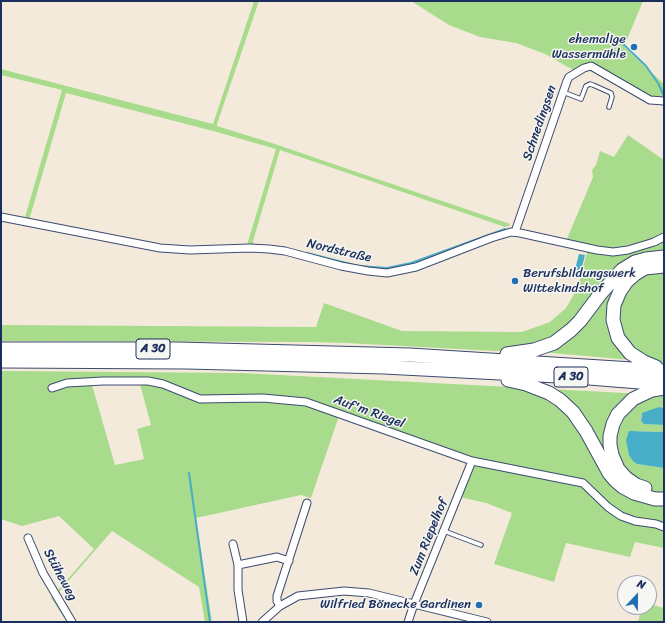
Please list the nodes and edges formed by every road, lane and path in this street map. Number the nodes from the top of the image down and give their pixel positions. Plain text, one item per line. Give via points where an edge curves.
1 (563, 92) junction
2 (664, 101) edge
3 (609, 106) dead end
4 (1, 217) edge
5 (515, 232) junction
6 (664, 237) edge
7 (664, 257) edge
8 (664, 266) edge
9 (1, 349) edge
10 (484, 359) junction
11 (1, 361) edge
12 (664, 370) edge
13 (477, 372) junction
14 (664, 384) edge
15 (52, 388) dead end
16 (664, 388) edge
17 (472, 461) junction
18 (664, 492) edge
19 (664, 499) edge
20 (307, 503) dead end
21 (664, 527) edge
22 (444, 531) junction
23 (28, 538) dead end
24 (233, 544) dead end
25 (481, 545) dead end
26 (289, 561) junction
27 (238, 566) junction
28 (414, 604) junction
29 (280, 606) junction
30 (72, 622) edge
31 (243, 622) edge
32 (262, 622) edge
33 (408, 622) edge
34 (487, 622) edge

1 - 2 street, Schnedingsen via 569,77 591,66 650,100
1 - 3 lane via 581,99 586,86 593,85 611,93
1 - 5 street, Schnedingsen
4 - 5 street, Nordstraße via 160,248 269,249 341,266 387,273 416,267 491,238
5 - 6 street, Nordstraße via 613,252 628,250
7 - 10 highway via 646,258 622,270 580,321 554,342 524,352 493,354
8 - 12 highway via 645,268 627,281 614,305 613,320 618,338 630,353
9 - 10 highway, A 30 via 278,351
10 - 12 highway, A 30
11 - 13 highway, A 30 via 187,362
13 - 14 highway, A 30
13 - 19 highway via 526,384 560,400 573,412 615,480 634,493
15 - 17 street, Auf'm Riegel via 67,383 148,382 168,386 200,399 263,398 306,402
16 - 18 highway via 652,390 624,406 613,424 610,436 612,455 618,469 626,478 648,490
17 - 21 street, Auf'm Riegel via 583,483 621,516
17 - 22 street, Zum Riepelhof
20 - 26 street
22 - 25 lane
22 - 28 street, Zum Riepelhof
23 - 30 street, Stüheweg via 43,573
24 - 27 street
26 - 27 street via 277,557
26 - 29 street via 277,596
27 - 31 street via 238,590
28 - 29 street via 369,593 344,591 298,596
28 - 33 street, Zum Riepelhof
28 - 34 street
29 - 32 street

